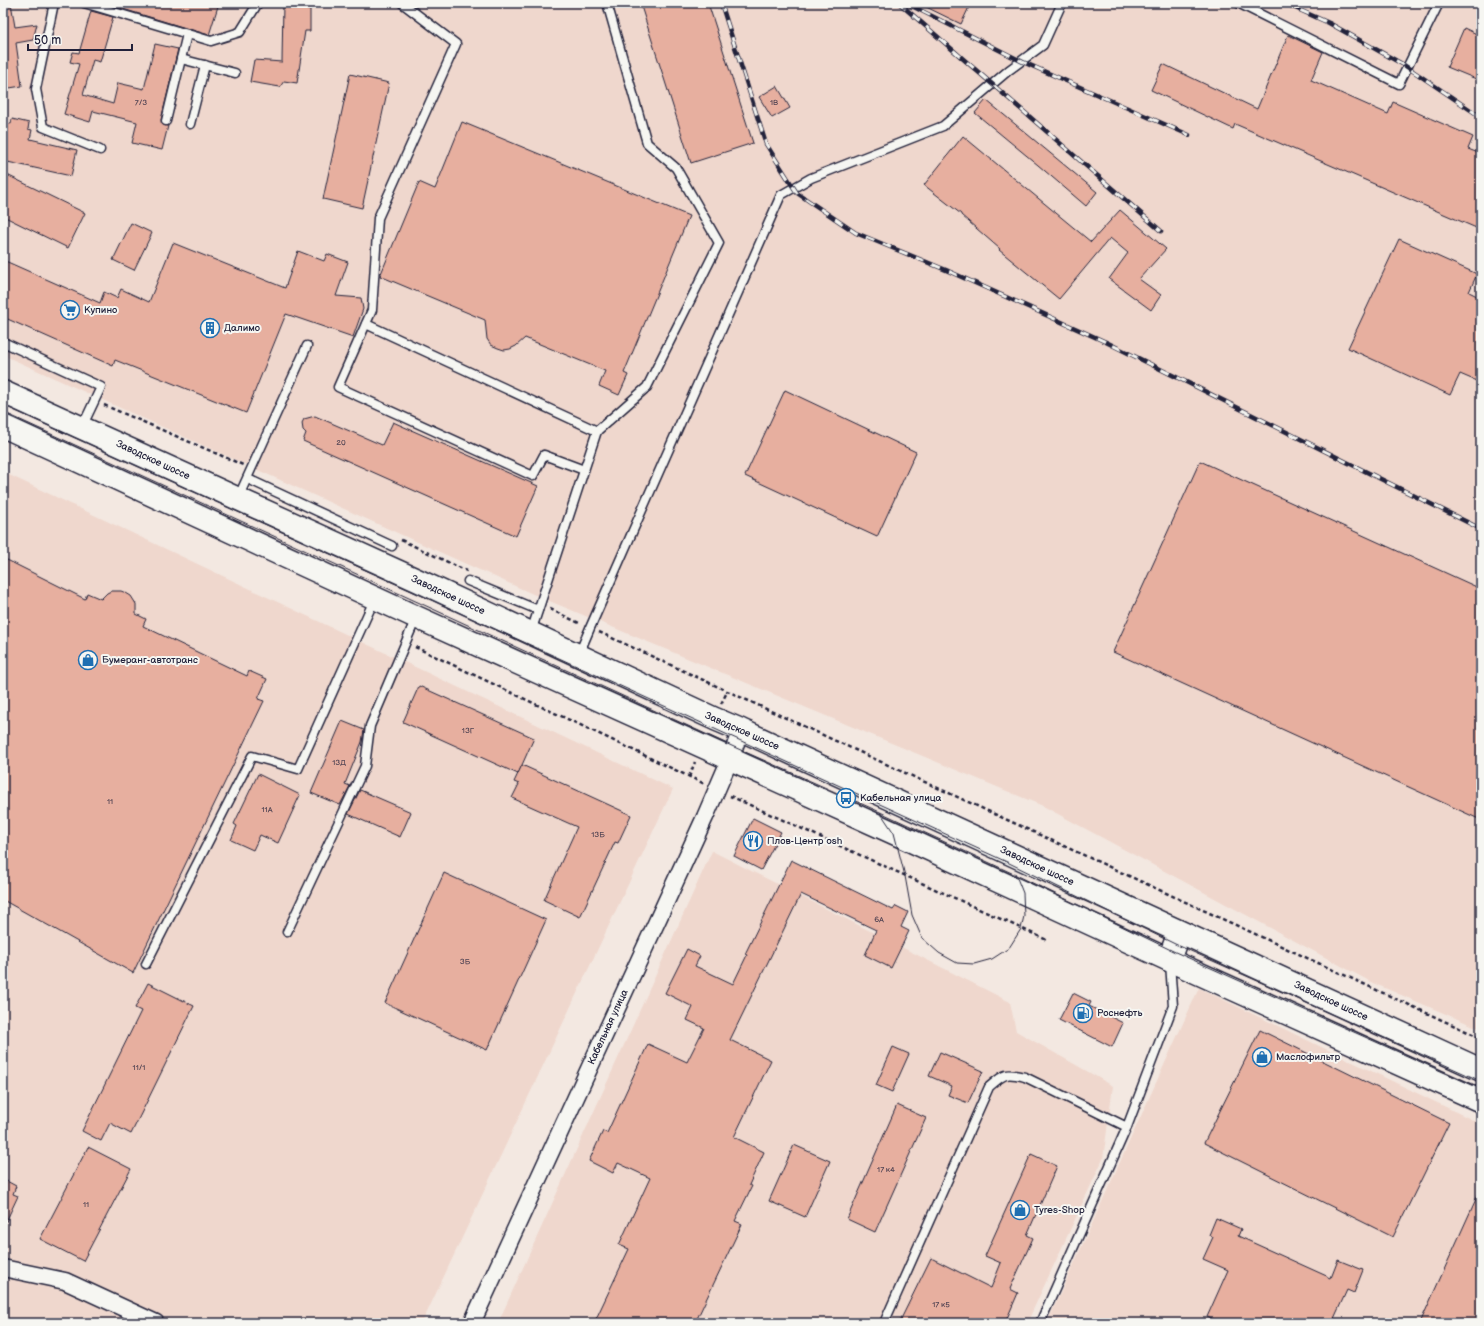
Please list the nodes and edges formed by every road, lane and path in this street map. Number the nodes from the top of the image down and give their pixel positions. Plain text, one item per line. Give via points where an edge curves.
1 (54, 3) edge
2 (84, 3) edge
3 (258, 3) edge
4 (402, 3) edge
5 (607, 3) edge
6 (1062, 3) edge
7 (1238, 3) edge
8 (1438, 3) edge
9 (187, 34) junction
10 (181, 59) junction
11 (205, 65) junction
12 (235, 73) dead end
13 (166, 121) dead end
14 (190, 124) dead end
15 (100, 150) dead end
16 (366, 324) junction
17 (3, 342) edge
18 (307, 346) dead end
19 (3, 392) edge
20 (94, 400) junction
21 (3, 426) edge
22 (82, 428) junction
23 (597, 431) junction
24 (252, 470) junction
25 (584, 470) junction
26 (248, 479) junction
27 (238, 499) junction
28 (396, 537) dead end
29 (392, 546) dead end
30 (468, 571) dead end
31 (468, 581) dead end
32 (375, 598) junction
33 (539, 608) junction
34 (416, 617) junction
35 (590, 628) junction
36 (531, 633) junction
37 (579, 655) junction
38 (741, 730) junction
39 (730, 759) junction
40 (288, 932) dead end
41 (1179, 932) junction
42 (1169, 960) junction
43 (146, 964) dead end
44 (1481, 1038) edge
45 (1481, 1070) edge
46 (1481, 1101) edge
47 (1127, 1127) junction
48 (3, 1268) edge
49 (156, 1323) edge
50 (472, 1323) edge
51 (884, 1323) edge
52 (1040, 1323) edge

1 - 15 lane via 36,89 44,127
2 - 9 lane
3 - 9 lane via 240,32 211,41
4 - 16 lane via 456,44 378,218 372,310
5 - 23 lane via 648,143 676,168 719,243 647,387
6 - 35 lane via 1043,45 1009,70 944,126 811,178 781,195
7 - 8 lane via 1399,84
9 - 10 lane
10 - 11 lane
10 - 13 lane
11 - 12 lane
11 - 14 lane
16 - 23 lane
16 - 25 lane via 338,387 533,476 544,455
17 - 20 lane via 100,387
18 - 24 lane
19 - 22 main road, Заводское шоссе
20 - 22 lane
20 - 24 path
21 - 32 main road
22 - 27 main road, Заводское шоссе
23 - 25 lane
24 - 26 lane
25 - 33 lane
26 - 27 lane
26 - 29 lane
27 - 36 main road, Заводское шоссе
28 - 30 path
31 - 33 lane
32 - 34 main road
32 - 43 lane via 298,769 252,756
33 - 35 path
33 - 36 lane
34 - 39 main road
34 - 40 lane via 370,726 365,766
35 - 37 lane
35 - 44 path
36 - 37 main road, Заводское шоссе
37 - 38 main road, Заводское шоссе
38 - 39 street, Кабельная улица
38 - 41 main road, Заводское шоссе
39 - 42 main road
39 - 50 street, Кабельная улица
41 - 42 main road
41 - 45 main road, Заводское шоссе
42 - 46 main road
42 - 47 lane via 1173,1006
47 - 51 lane via 1025,1077 1014,1074 1002,1075 989,1087
47 - 52 lane
48 - 49 street via 65,1281

